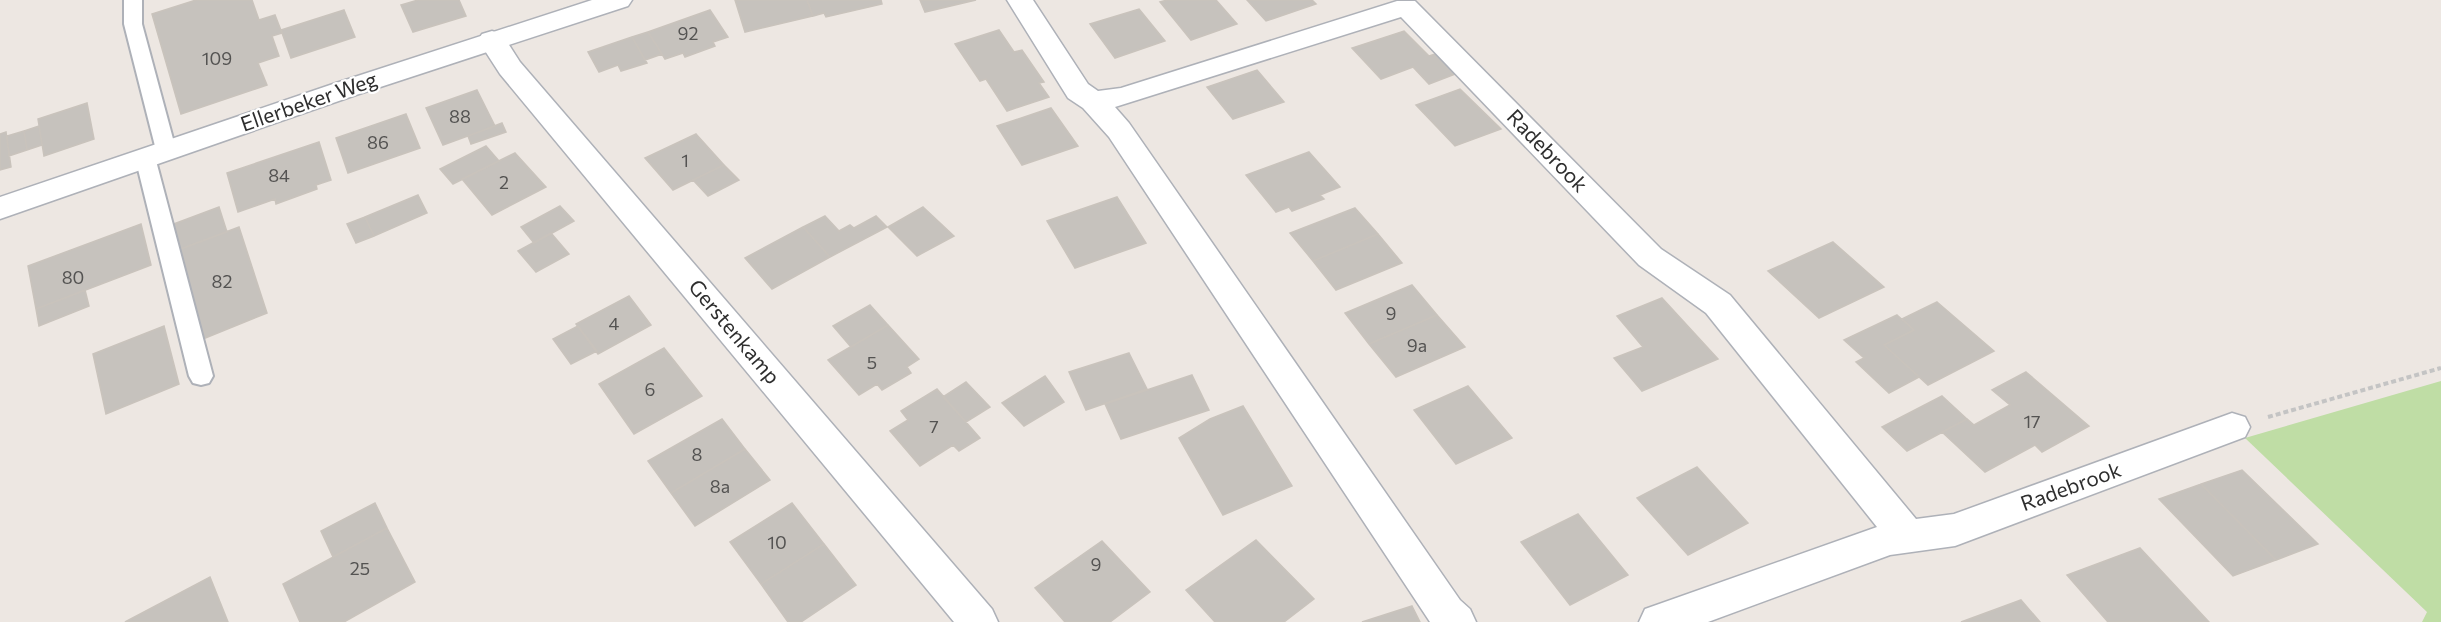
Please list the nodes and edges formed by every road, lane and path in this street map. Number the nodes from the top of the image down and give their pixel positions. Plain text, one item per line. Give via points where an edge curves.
1 (133, 0) edge
2 (619, 0) edge
3 (1020, 0) edge
4 (492, 40) junction
5 (1093, 101) junction
6 (155, 153) junction
7 (0, 208) edge
8 (2441, 368) edge
9 (201, 376) dead end
10 (2232, 427) joint
11 (1907, 536) junction
12 (978, 622) edge
13 (1456, 622) edge
14 (1659, 622) edge

1 - 6 lane via 133,24
2 - 4 street, Ellerbeker Weg
3 - 5 street via 1078,91
4 - 6 street, Ellerbeker Weg
4 - 12 street, Gerstenkamp via 510,68
5 - 11 street, Radebrook via 1122,97 1406,7 1650,257 1718,304
5 - 13 street via 1119,130
6 - 7 street, Ellerbeker Weg
6 - 9 lane
8 - 10 path
10 - 11 street, Radebrook via 1955,530
11 - 14 street, Radebrook

